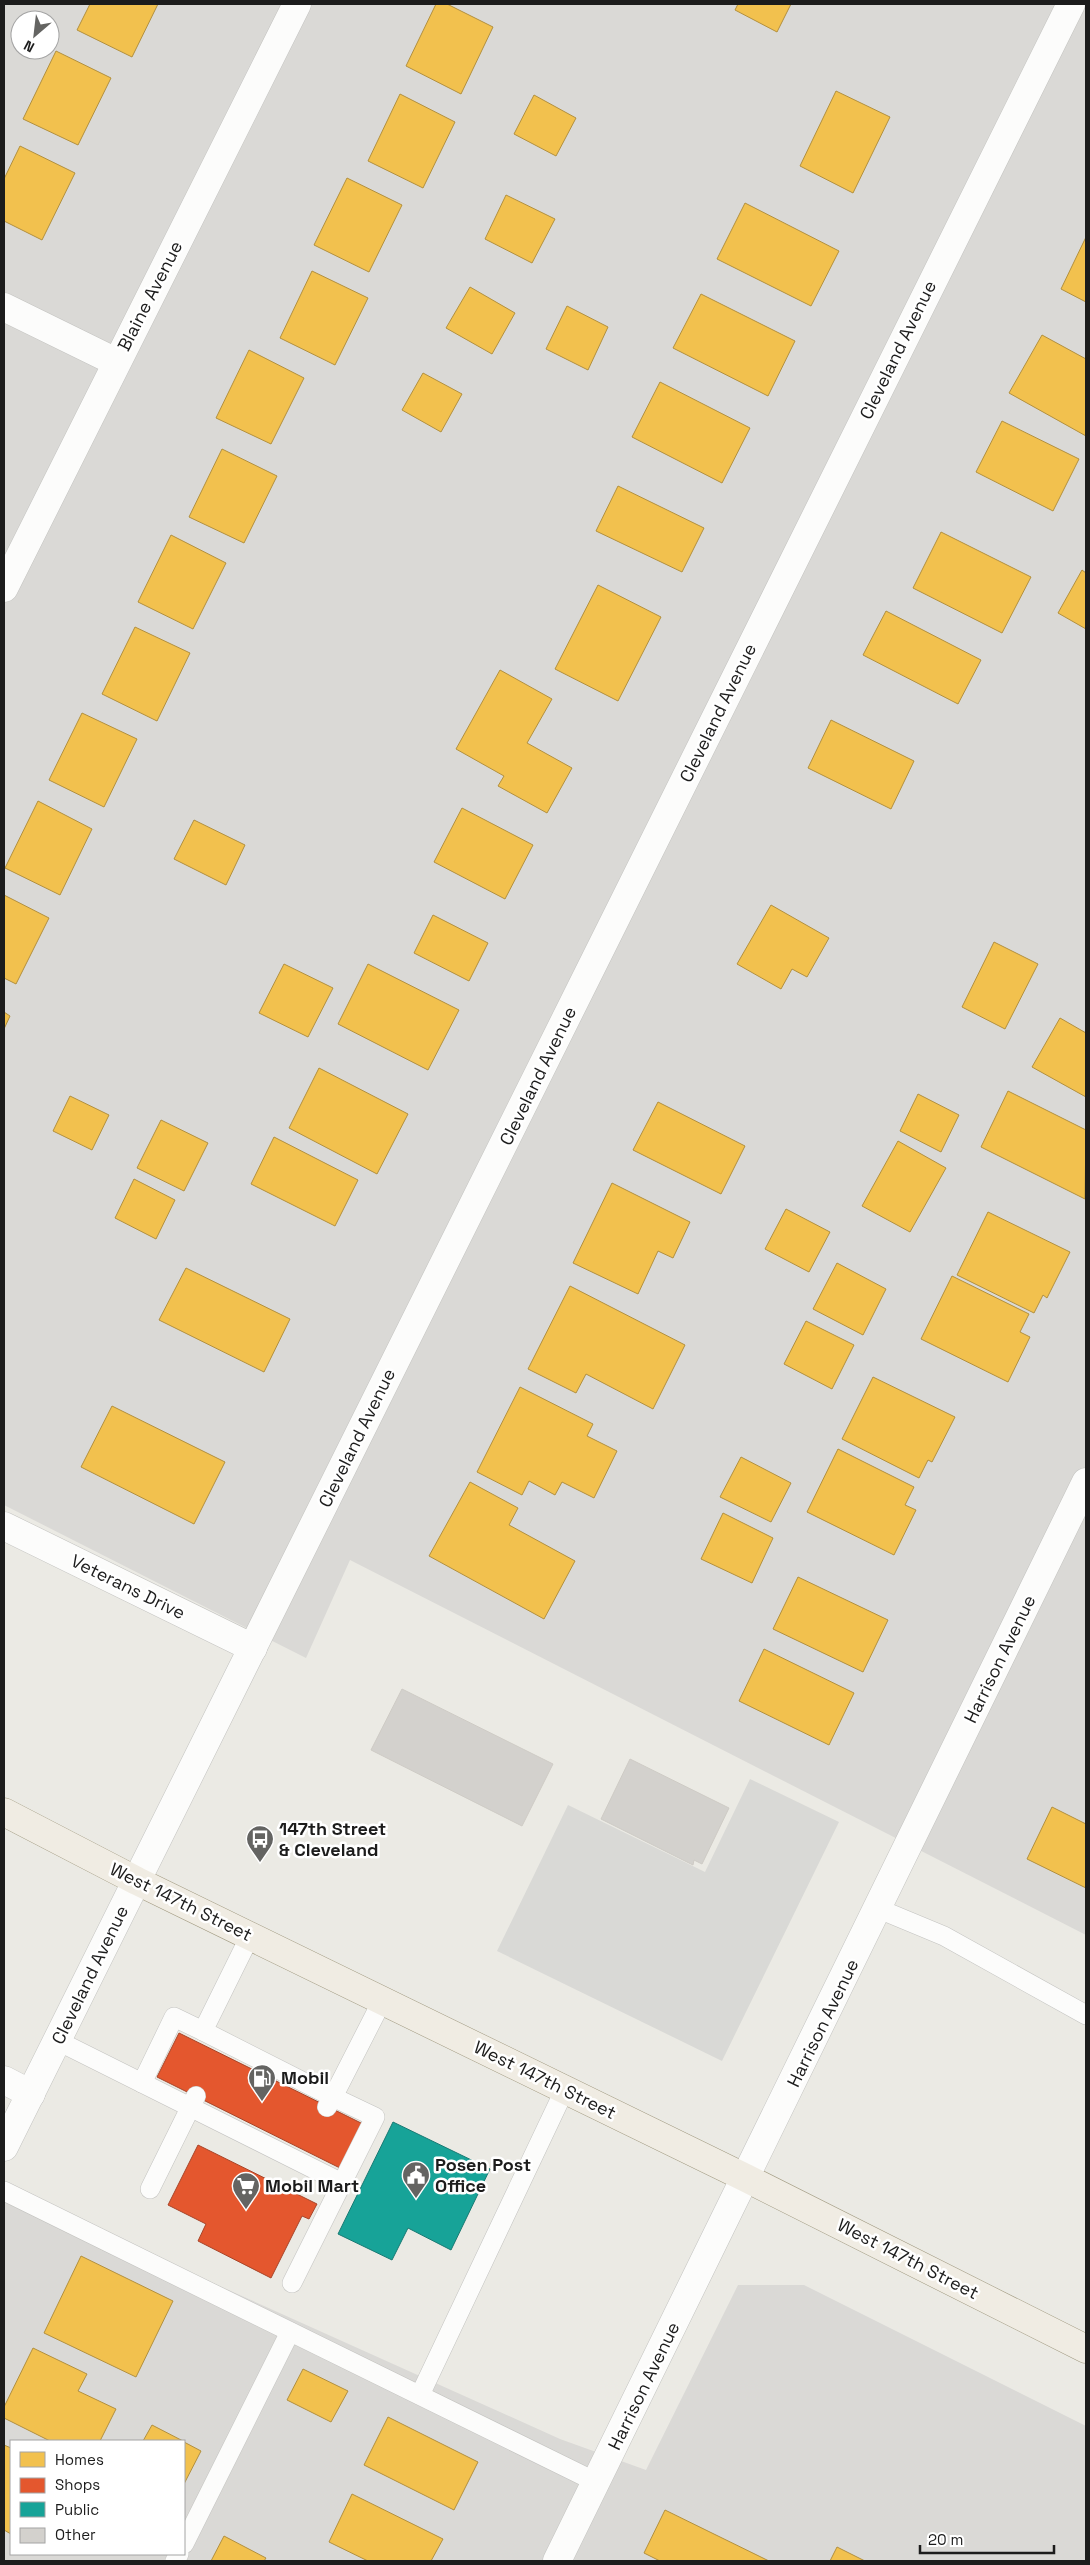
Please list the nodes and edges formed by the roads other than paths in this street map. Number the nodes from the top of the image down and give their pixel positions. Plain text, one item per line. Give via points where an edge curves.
1 (297, 4) edge
2 (1071, 4) edge
3 (4, 307) edge
4 (116, 362) junction
5 (4, 588) edge
6 (1086, 1482) edge
7 (4, 1526) edge
8 (253, 1648) junction
9 (4, 1812) edge
10 (137, 1881) junction
11 (879, 1909) junction
12 (250, 1936) junction
13 (382, 2001) junction
14 (1086, 2015) edge
15 (203, 2030) junction
16 (58, 2041) junction
17 (4, 2080) edge
18 (142, 2083) junction
19 (565, 2089) junction
20 (30, 2094) junction
21 (193, 2102) junction
22 (330, 2102) junction
23 (4, 2147) edge
24 (746, 2178) junction
25 (342, 2183) junction
26 (150, 2189) dead end
27 (4, 2191) edge
28 (292, 2282) dead end
29 (290, 2332) junction
30 (1086, 2349) edge
31 (420, 2395) junction
32 (596, 2482) junction
33 (185, 2542) edge
34 (556, 2561) edge

1 - 4 street, Blaine Avenue
2 - 8 street, Cleveland Avenue
3 - 4 street
4 - 5 street, Blaine Avenue
6 - 11 street, Harrison Avenue
7 - 8 street, Veterans Drive
8 - 10 street, Cleveland Avenue
9 - 10 main road, West 147th Street
10 - 12 main road, West 147th Street
10 - 16 street, Cleveland Avenue
11 - 14 lane via 944,1936
11 - 24 street, Harrison Avenue
12 - 13 main road, West 147th Street
12 - 15 lane
13 - 19 main road, West 147th Street
13 - 22 lane
15 - 18 lane via 174,2017
15 - 22 lane via 221,2047
16 - 18 lane
16 - 20 street, Cleveland Avenue
17 - 20 street
18 - 21 lane
19 - 24 main road, West 147th Street
19 - 31 lane
20 - 23 street, Cleveland Avenue
21 - 25 lane via 301,2155
21 - 26 lane
22 - 25 lane via 375,2117
24 - 30 main road, West 147th Street
24 - 32 street, Harrison Avenue
25 - 28 lane
27 - 29 lane
29 - 31 lane
29 - 33 lane
31 - 32 lane
32 - 34 street, Harrison Avenue

